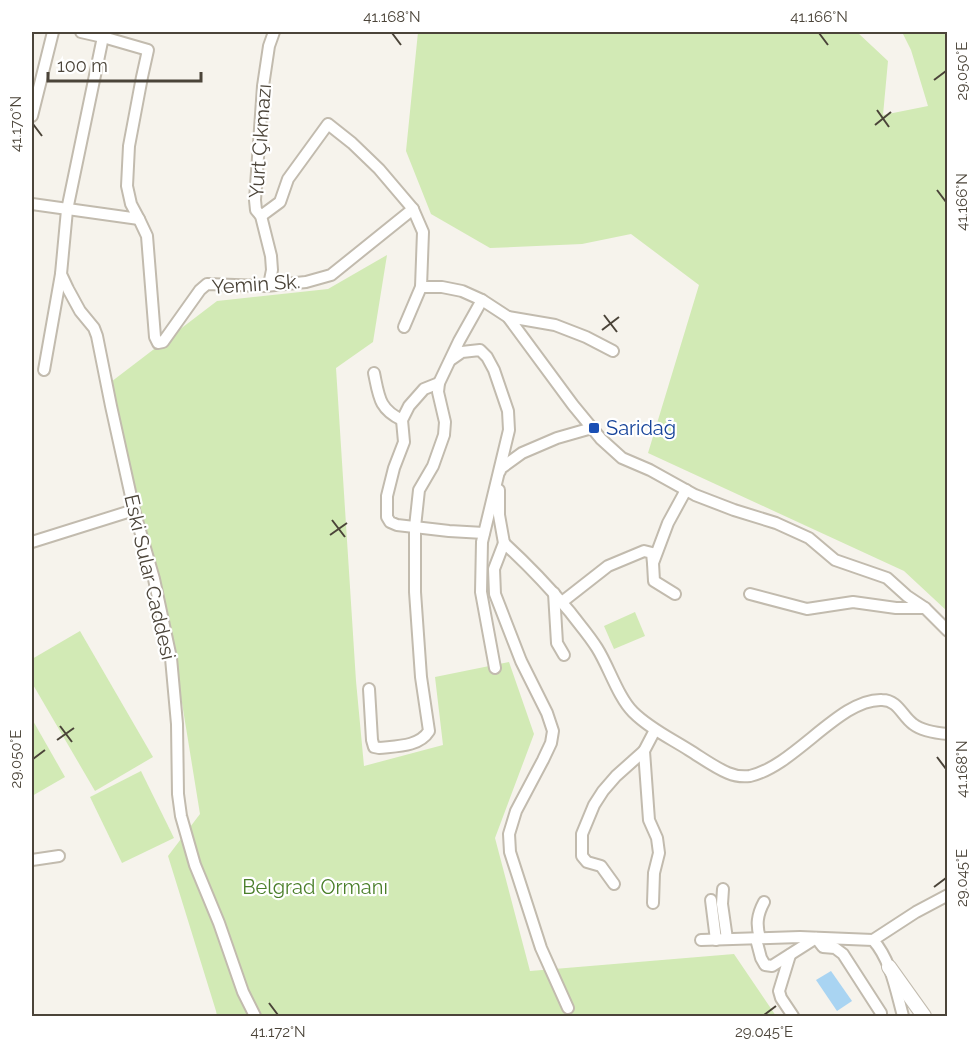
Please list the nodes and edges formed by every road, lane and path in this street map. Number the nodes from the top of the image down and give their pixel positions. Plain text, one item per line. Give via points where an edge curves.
1 (53, 32) edge
2 (81, 32) edge
3 (274, 32) edge
4 (104, 34) edge
5 (32, 116) edge
6 (32, 204) edge
7 (413, 209) junction
8 (67, 210) junction
9 (261, 216) junction
10 (139, 219) junction
11 (61, 274) junction
12 (269, 285) junction
13 (421, 287) junction
14 (482, 300) junction
15 (508, 317) junction
16 (404, 327) dead end
17 (613, 351) dead end
18 (451, 360) junction
19 (44, 370) dead end
20 (375, 373) dead end
21 (439, 383) junction
22 (402, 420) junction
23 (592, 428) junction
24 (500, 469) junction
25 (686, 490) junction
26 (134, 510) junction
27 (415, 527) junction
28 (484, 533) junction
29 (32, 542) edge
30 (504, 543) junction
31 (653, 563) junction
32 (554, 592) junction
33 (675, 594) dead end
34 (750, 594) dead end
35 (562, 602) junction
36 (925, 608) junction
37 (948, 631) edge
38 (564, 655) dead end
39 (495, 668) dead end
40 (369, 689) dead end
41 (655, 730) junction
42 (948, 735) edge
43 (644, 751) junction
44 (59, 856) dead end
45 (32, 860) edge
46 (614, 884) dead end
47 (723, 889) dead end
48 (948, 896) edge
49 (711, 900) dead end
50 (764, 902) dead end
51 (653, 903) dead end
52 (758, 938) junction
53 (816, 938) junction
54 (728, 939) junction
55 (701, 940) dead end
56 (716, 940) junction
57 (873, 940) junction
58 (790, 954) junction
59 (889, 967) junction
60 (568, 1008) dead end
61 (255, 1017) edge
62 (793, 1017) edge
63 (881, 1017) edge
64 (903, 1017) edge
65 (924, 1017) edge

1 - 5 street
2 - 4 street
3 - 9 street, Yurt Çıkmazı via 263,86 258,142 255,200
4 - 8 street
4 - 10 street via 148,50 129,146 127,186
6 - 8 street
7 - 9 street via 379,169 328,124 288,179 280,202
7 - 12 street, Yemin Sk. via 330,275 306,282
7 - 13 street via 423,232
8 - 10 street
8 - 11 street
9 - 12 street, Yurt Çıkmazı via 271,256
10 - 12 street, Yemin Sk. via 147,236 158,343 163,342 207,284
11 - 19 street
11 - 26 street, Eski Sular Caddesi via 98,336
13 - 14 street via 462,291
13 - 16 street
14 - 15 street
14 - 18 street
15 - 17 street via 555,325
15 - 23 street
18 - 21 street
18 - 24 street via 462,352 480,350 494,370 508,421
20 - 22 street via 380,402
21 - 22 street via 424,389
21 - 27 street via 444,435 419,490
22 - 27 street via 404,442 387,496 387,517 397,525
23 - 24 street via 522,453
23 - 25 street via 622,458
24 - 28 street
24 - 30 street via 499,515
25 - 31 street
25 - 36 street via 809,538 835,560 886,578
26 - 29 street
26 - 61 street, Eski Sular Caddesi via 171,658 181,816 195,865
27 - 28 street
27 - 40 street via 415,592 429,731 425,737 415,743 374,747
28 - 39 street via 481,592
30 - 32 street
30 - 60 street via 494,569 495,594 553,731 543,760 516,811 509,834 510,852 541,948
31 - 33 street via 654,581
31 - 35 street via 652,554 644,551 608,566
32 - 35 street
32 - 38 street via 557,643
34 - 36 street via 807,609 853,602
35 - 41 street via 597,648 631,710
36 - 37 street
41 - 42 street via 722,770 742,777 783,760 835,719 874,700 887,700 898,707 913,725
41 - 43 street
43 - 46 street via 603,791 582,834 582,856 601,867
43 - 51 street via 650,820 659,853
44 - 45 street
47 - 54 street
48 - 57 street
49 - 56 street
50 - 52 street via 758,912
52 - 53 street
52 - 54 street
52 - 58 street via 765,965 772,966
53 - 57 street
53 - 58 street
53 - 63 street via 823,946 843,954
54 - 56 street
55 - 56 street
57 - 59 street
58 - 62 street via 779,991
59 - 64 street
59 - 65 street

